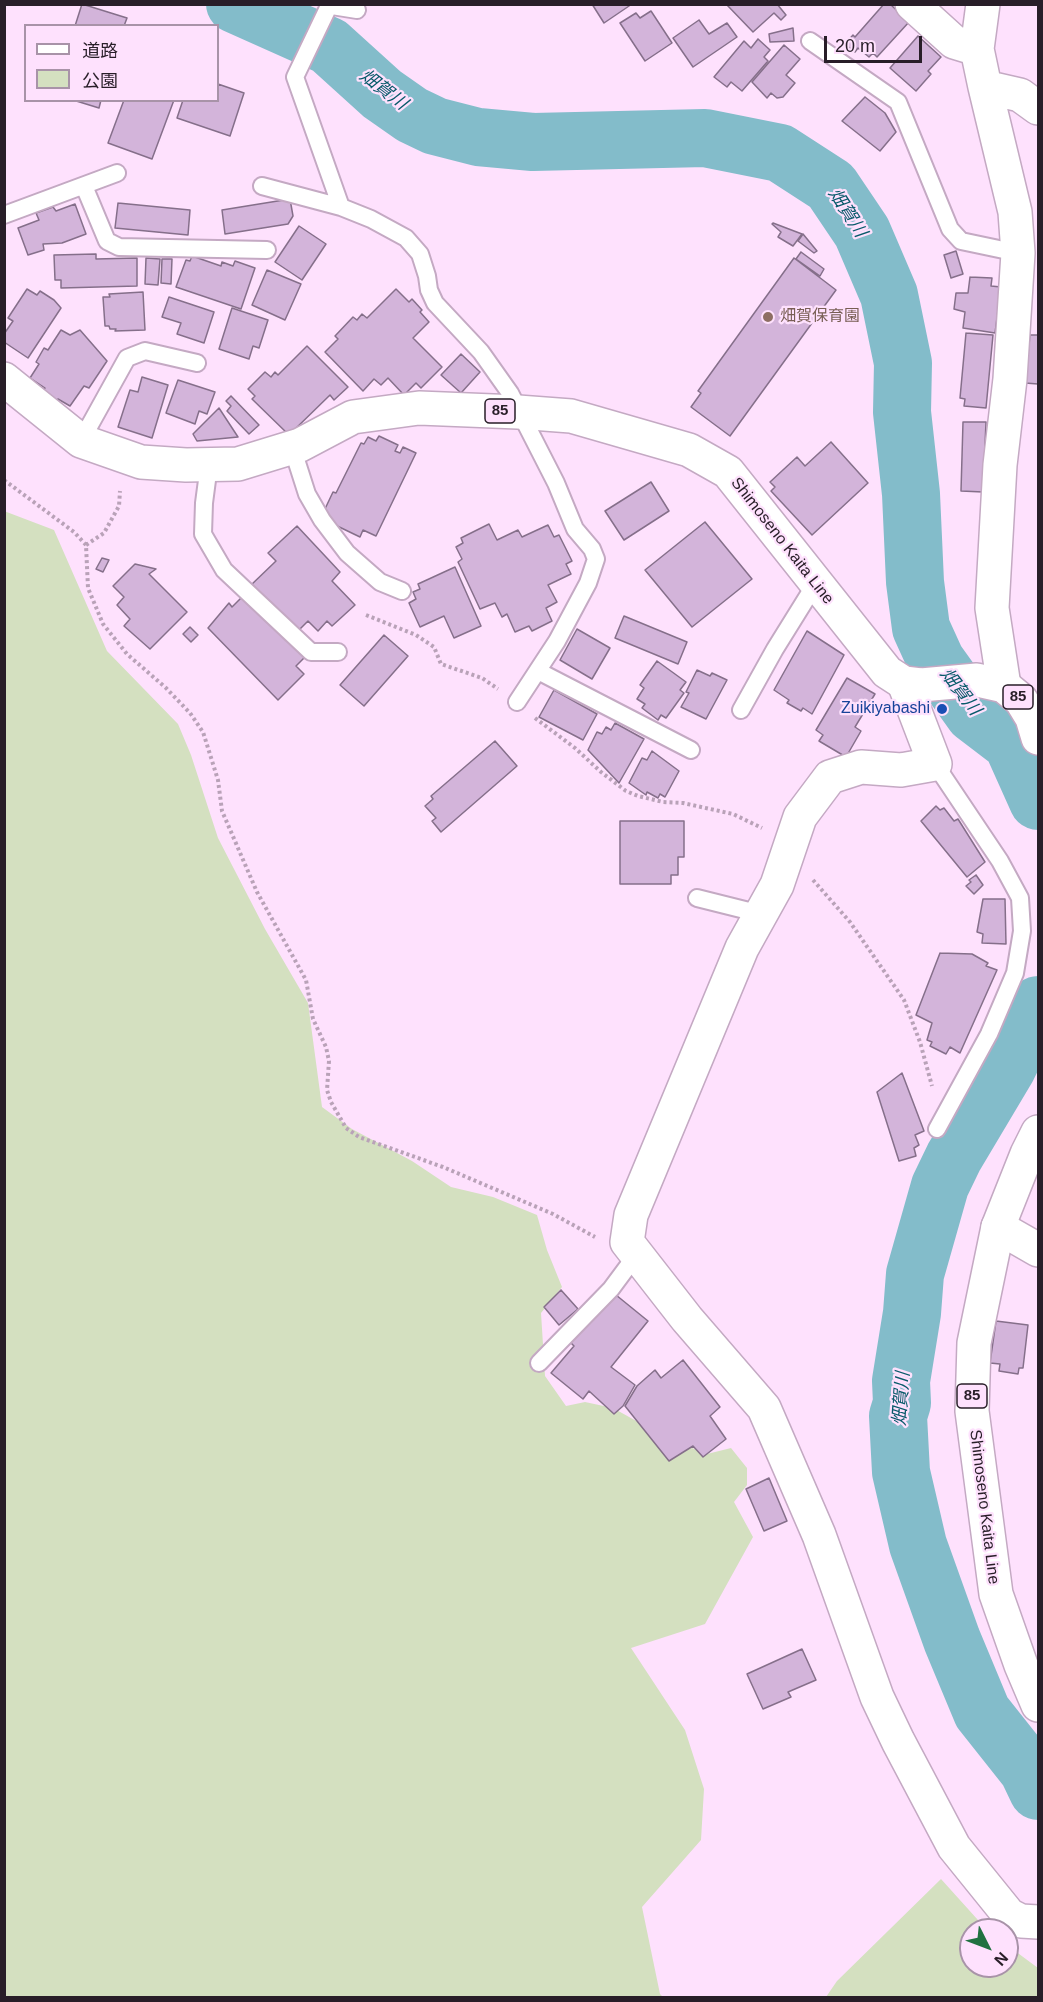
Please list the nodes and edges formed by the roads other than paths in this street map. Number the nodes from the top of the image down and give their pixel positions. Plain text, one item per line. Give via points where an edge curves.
1 (912, 4) edge
2 (983, 4) edge
3 (357, 10) dead end
4 (810, 41) dead end
5 (977, 49) junction
6 (985, 87) junction
7 (1038, 108) edge
8 (117, 173) dead end
9 (84, 186) junction
10 (262, 186) dead end
11 (341, 207) junction
12 (4, 215) edge
13 (267, 250) dead end
14 (1018, 253) junction
15 (197, 363) dead end
16 (4, 379) edge
17 (519, 412) junction
18 (81, 441) junction
19 (292, 447) junction
20 (209, 465) junction
21 (816, 583) junction
22 (402, 591) dead end
23 (338, 651) dead end
24 (538, 671) junction
25 (990, 683) junction
26 (913, 684) junction
27 (518, 702) road end
28 (741, 710) dead end
29 (1036, 726) edge
30 (691, 750) dead end
31 (935, 764) junction
32 (697, 898) dead end
33 (761, 914) junction
34 (937, 1129) dead end
35 (1038, 1132) edge
36 (998, 1227) junction
37 (632, 1248) junction
38 (1038, 1250) edge
39 (539, 1363) dead end
40 (1038, 1705) edge
41 (1038, 1922) edge

1 - 5 street via 954,42
2 - 5 street
3 - 11 lane via 332,6 295,77
4 - 14 lane via 898,102 950,229 962,241
5 - 6 street
6 - 7 street via 1020,95
6 - 14 street via 1015,212
8 - 9 lane
9 - 12 lane
9 - 13 lane via 107,241 119,247
10 - 11 lane
11 - 17 lane via 406,238 420,254 435,303 488,361
14 - 25 street via 1000,465
15 - 18 lane via 145,351 127,358
16 - 18 street, Shimoseno Kaita Line / 85
17 - 19 street, Shimoseno Kaita Line / 85 via 419,408 353,417
17 - 21 street, Shimoseno Kaita Line / 85 via 571,416 689,450 728,472
17 - 24 lane via 575,529 596,558 588,583
18 - 20 street, Shimoseno Kaita Line / 85 via 141,462
19 - 20 street, Shimoseno Kaita Line / 85 via 238,464
19 - 22 lane via 307,494 347,553 380,582
20 - 23 lane via 203,534 224,570 311,652
21 - 26 street, Shimoseno Kaita Line / 85 via 887,672
21 - 28 lane
24 - 27 lane
24 - 30 lane
25 - 26 street
25 - 29 street, 85 via 1021,700
26 - 31 street
31 - 33 street via 901,770 861,767 830,777 800,817 777,885
31 - 34 lane via 973,818 1020,898 1022,931 1015,973 989,1034
32 - 33 lane
33 - 37 street via 742,948 631,1215
35 - 36 street, Shimoseno Kaita Line / 85
36 - 38 street
36 - 40 street, Shimoseno Kaita Line / 85 via 974,1342 972,1411 996,1594
37 - 39 lane via 611,1289
37 - 41 street via 764,1408 819,1535 878,1697 954,1847 1009,1915 1021,1921

